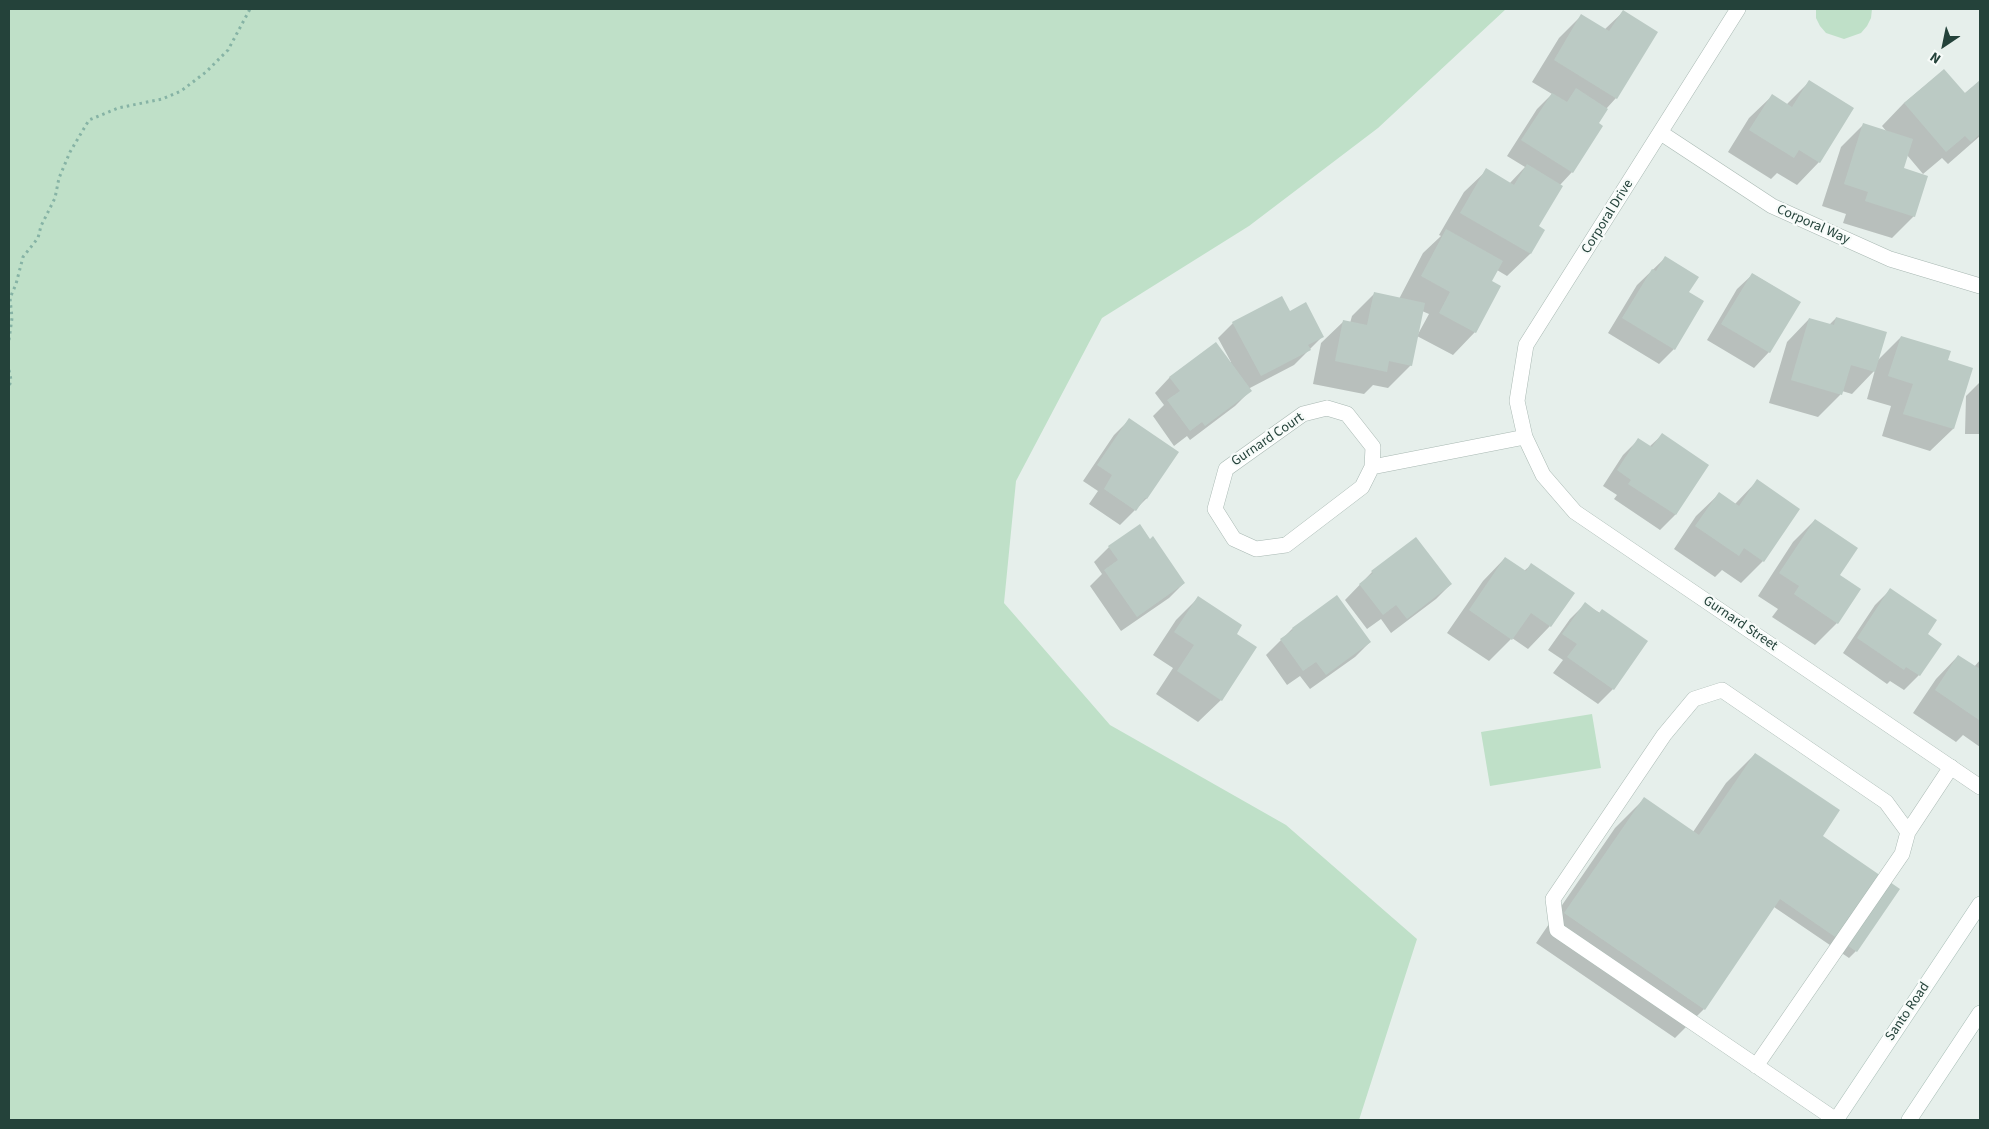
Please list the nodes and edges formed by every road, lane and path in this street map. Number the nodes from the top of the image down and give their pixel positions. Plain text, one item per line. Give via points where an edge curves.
1 (250, 9) edge
2 (1738, 9) edge
3 (1661, 133) junction
4 (1980, 286) edge
5 (9, 340) edge
6 (9, 370) edge
7 (9, 387) edge
8 (1524, 437) junction
9 (1372, 467) junction
10 (1951, 767) junction
11 (1980, 787) edge
12 (1908, 832) junction
13 (1980, 904) edge
14 (1980, 1013) edge
15 (1756, 1066) junction
16 (1836, 1120) edge
17 (1909, 1120) edge

1 - 5 path via 228,50 181,91 118,108 89,120 70,152 38,238 23,257 10,298
2 - 3 street, Corporal Drive
3 - 4 street, Corporal Way via 1772,206 1890,259
3 - 8 street, Corporal Drive via 1526,345 1517,401
6 - 7 path
8 - 9 street
8 - 10 street, Gurnard Street via 1543,476 1575,512
9 - 9 street, Gurnard Court via 1373,446 1347,414 1327,408 1303,414 1226,469 1214,509 1234,539 1256,549 1286,545 1362,487
10 - 11 street, Gurnard Street
10 - 12 street
12 - 15 street via 1902,854
12 - 15 street via 1886,802 1722,690 1694,699 1664,734 1553,899 1557,930
13 - 16 street, Santo Road
14 - 17 street
15 - 16 street

